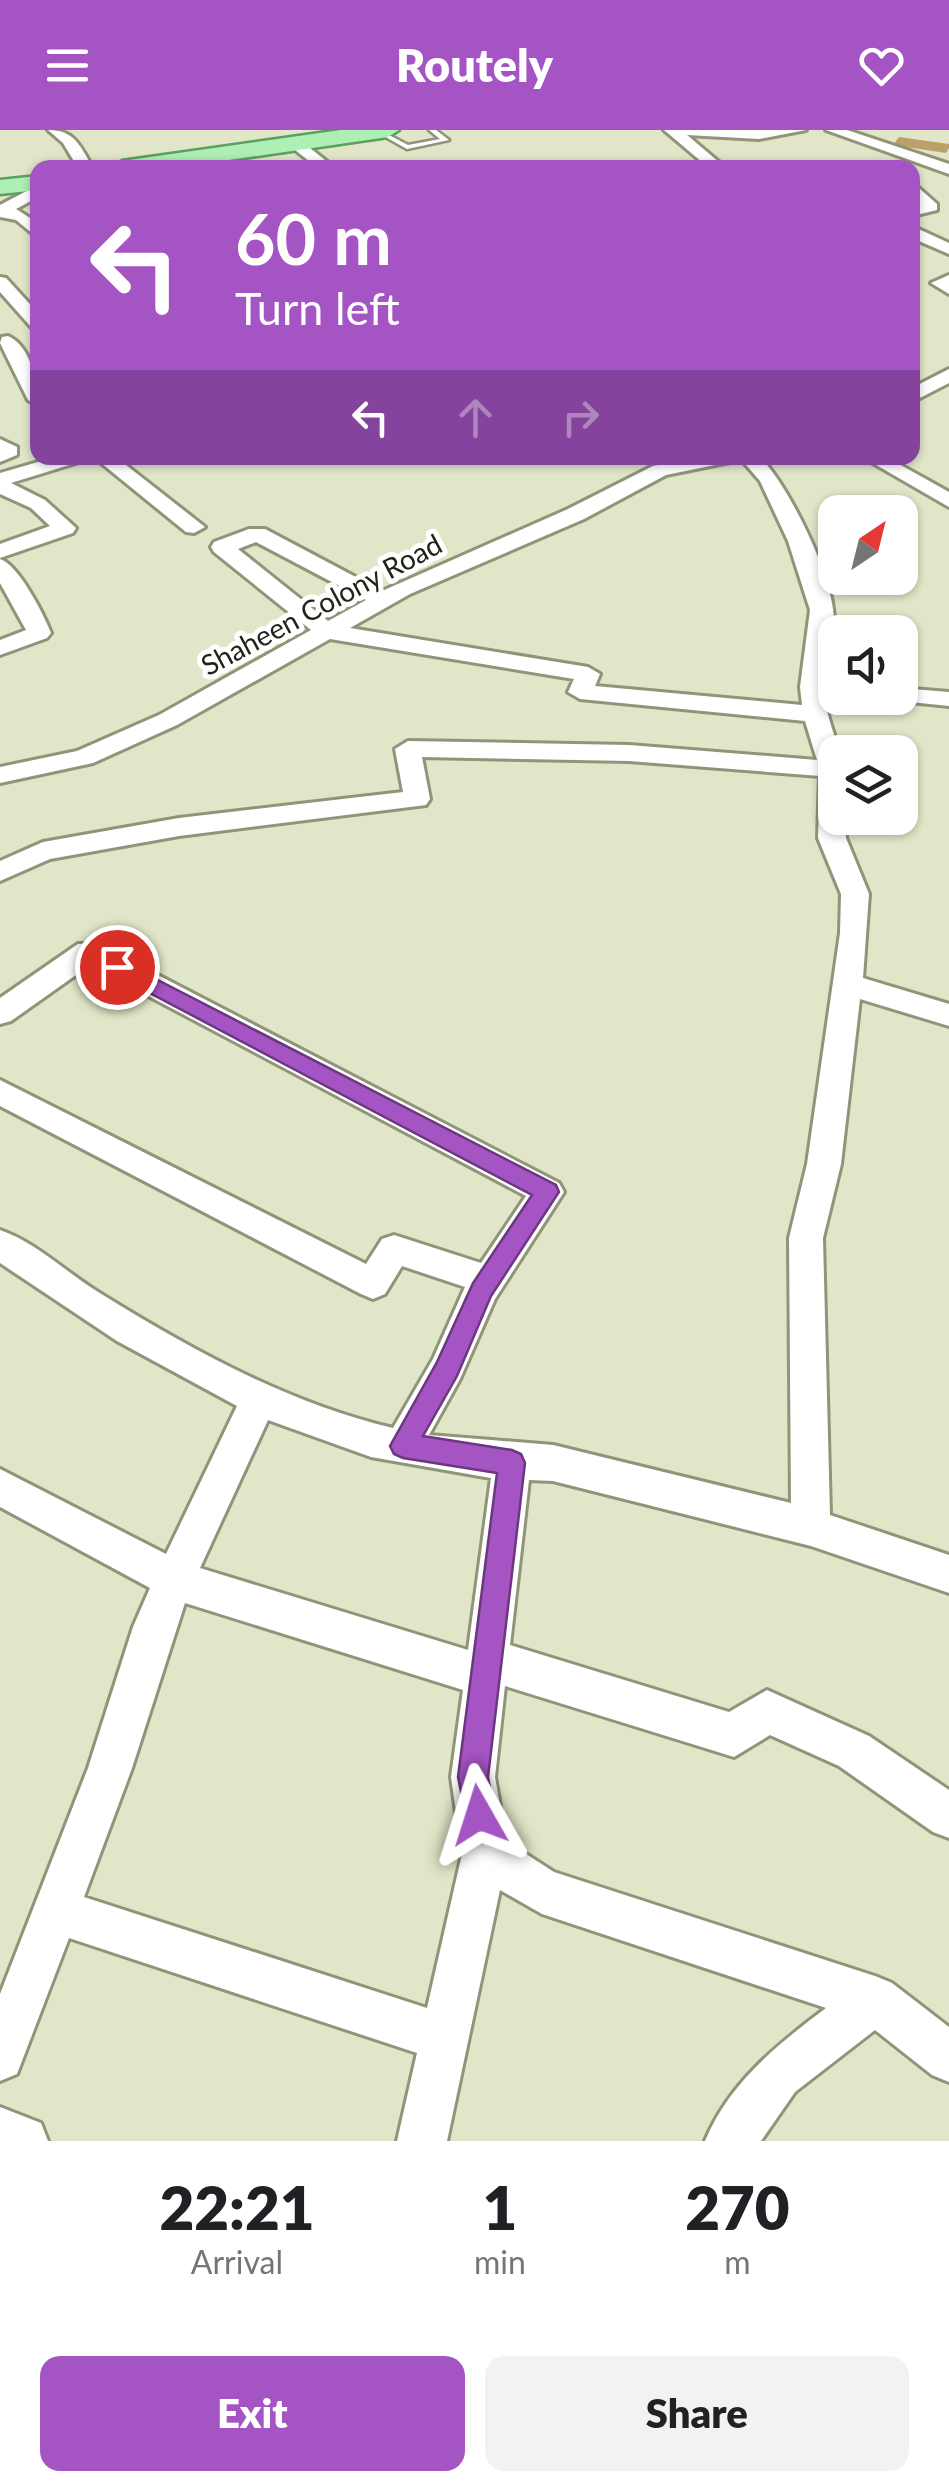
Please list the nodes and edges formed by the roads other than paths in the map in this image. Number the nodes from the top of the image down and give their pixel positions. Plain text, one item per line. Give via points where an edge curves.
1 (54, 130) edge
2 (418, 130) edge
3 (432, 130) edge
4 (671, 130) edge
5 (799, 130) edge
6 (834, 130) edge
7 (384, 132) edge
8 (300, 147) junction
9 (81, 160) edge
10 (180, 160) edge
11 (209, 160) edge
12 (317, 160) edge
13 (714, 160) edge
14 (948, 169) edge
15 (920, 174) edge
16 (30, 191) edge
17 (920, 195) edge
18 (1, 198) edge
19 (920, 209) edge
20 (30, 226) edge
21 (920, 235) edge
22 (949, 248) edge
23 (949, 280) edge
24 (0, 282) edge
25 (949, 289) edge
26 (30, 315) edge
27 (30, 340) edge
28 (4, 341) edge
29 (949, 374) edge
30 (30, 386) edge
31 (931, 393) edge
32 (0, 445) edge
33 (0, 456) edge
34 (52, 465) edge
35 (114, 465) edge
36 (669, 465) edge
37 (756, 465) edge
38 (886, 465) edge
39 (0, 483) edge
40 (949, 501) edge
41 (194, 527) dead end
42 (0, 551) edge
43 (0, 566) edge
44 (383, 600) junction
45 (822, 615) edge
46 (326, 631) junction
47 (0, 648) edge
48 (918, 696) edge
49 (818, 697) edge
50 (949, 699) edge
51 (818, 768) edge
52 (1, 772) edge
53 (832, 835) edge
54 (0, 872) edge
55 (848, 984) junction
56 (1, 1014) edge
57 (949, 1014) edge
58 (0, 1092) edge
59 (0, 1244) edge
60 (488, 1280) junction
61 (260, 1399) junction
62 (403, 1446) junction
63 (512, 1463) junction
64 (0, 1487) edge
65 (811, 1527) junction
66 (949, 1574) edge
67 (175, 1580) junction
68 (485, 1668) junction
69 (949, 1816) edge
70 (485, 1854) junction
71 (56, 1911) junction
72 (875, 2000) junction
73 (444, 2037) junction
74 (0, 2057) edge
75 (949, 2058) edge
76 (0, 2132) edge
77 (23, 2141) edge
78 (422, 2141) edge
79 (730, 2141) edge

1 - 9 street
2 - 7 main road
3 - 7 lane via 446,140 407,147
4 - 5 street
4 - 13 street
6 - 14 street
7 - 8 main road
7 - 10 main road
8 - 11 main road
8 - 12 street
14 - 15 street
16 - 18 main road
17 - 19 street via 931,207
18 - 20 street
21 - 22 street
23 - 25 street via 940,283
24 - 26 street
27 - 28 street
28 - 30 street
29 - 31 street
32 - 33 street via 10,451
34 - 39 street
35 - 41 street
36 - 44 street, Shaheen Colony Road
37 - 45 street via 799,541
38 - 40 street
39 - 42 street via 65,528
43 - 47 street via 39,634
44 - 46 street, Shaheen Colony Road
44 - 46 street via 257,534 222,547
46 - 49 street via 588,674 580,692
46 - 52 street, Shaheen Colony Road via 84,757
48 - 50 street
51 - 54 street via 629,752 408,749 417,799 179,827 43,852
53 - 55 street via 855,894
55 - 57 street
55 - 65 street via 824,1164 806,1238
56 - 60 street via 88,951 547,1192
58 - 60 street via 373,1284 394,1250
59 - 61 street via 103,1312
60 - 62 street
61 - 62 street
61 - 67 street
62 - 63 street
63 - 65 street via 554,1463
63 - 68 street
64 - 67 street
65 - 66 street
67 - 68 street
67 - 71 street
68 - 69 street via 734,1734 767,1711 854,1751
68 - 70 street via 473,1777
70 - 72 street via 542,1891
70 - 73 street
71 - 73 street
71 - 74 street
72 - 75 street
72 - 79 street via 778,2075
73 - 78 street
76 - 77 street

